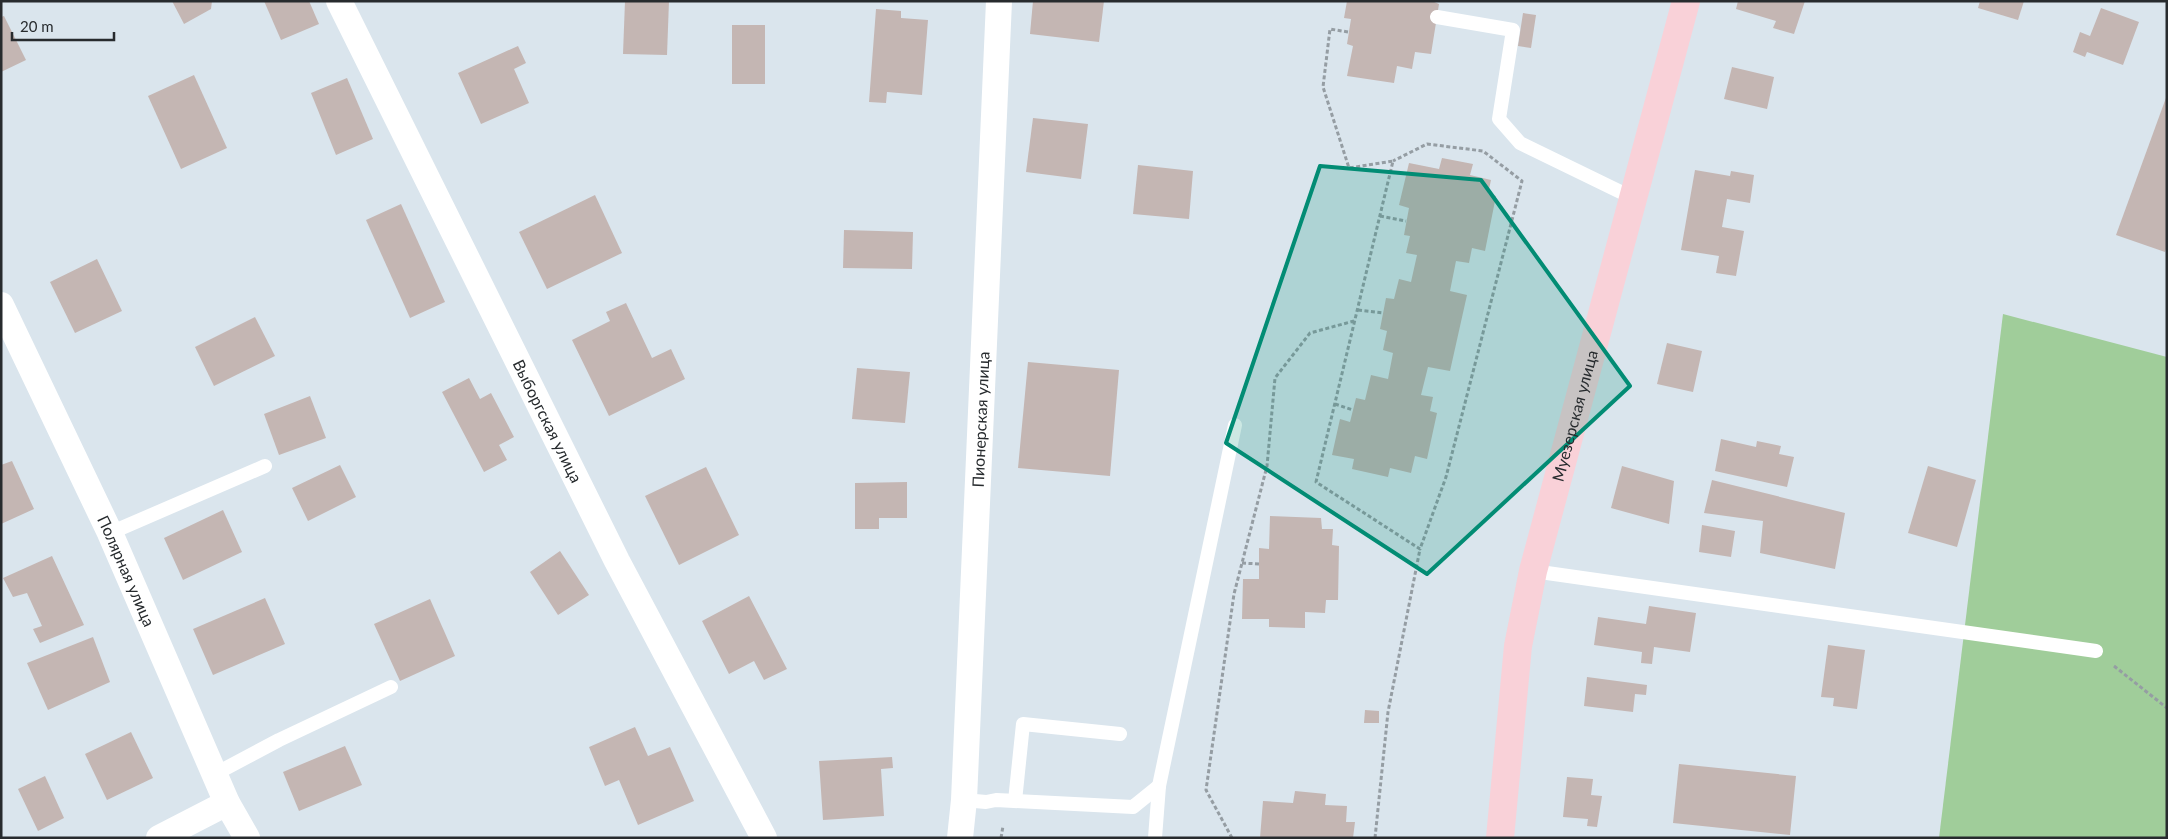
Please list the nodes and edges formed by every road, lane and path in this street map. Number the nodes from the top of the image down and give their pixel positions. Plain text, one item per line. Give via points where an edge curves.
1 (339, 1) edge
2 (999, 1) edge
3 (1686, 1) edge
4 (1437, 17) dead end
5 (1348, 32) dead end
6 (1393, 162) junction
7 (1634, 198) junction
8 (1380, 216) junction
9 (1406, 221) dead end
10 (1, 305) edge
11 (1358, 310) junction
12 (1383, 313) dead end
13 (1355, 321) junction
14 (1335, 404) junction
15 (1353, 410) dead end
16 (1235, 425) dead end
17 (265, 466) dead end
18 (110, 533) junction
19 (1420, 549) junction
20 (1242, 563) junction
21 (1259, 564) dead end
22 (1533, 571) junction
23 (2096, 651) joint
24 (391, 687) dead end
25 (2167, 708) edge
26 (1120, 734) dead end
27 (215, 774) junction
28 (1158, 786) junction
29 (964, 800) junction
30 (1015, 801) junction
31 (228, 803) junction
32 (159, 838) edge
33 (247, 838) edge
34 (764, 838) edge
35 (960, 838) edge
36 (1155, 838) edge
37 (1232, 838) edge
38 (1375, 838) edge
39 (1500, 838) edge

1 - 34 street, Выборгская улица via 617,561
2 - 29 street, Пионерская улица
3 - 7 main road, Муезерская улица
4 - 7 lane via 1513,30 1499,119 1520,143
5 - 6 path via 1330,29 1323,87 1349,168
6 - 8 path
6 - 19 path via 1427,144 1483,151 1522,181 1446,477
7 - 22 main road, Муезерская улица
8 - 9 path
8 - 11 path
10 - 18 street, Полярная улица
11 - 12 path
11 - 13 path
13 - 14 path
13 - 20 path via 1310,333 1274,378 1267,466
14 - 15 path
14 - 19 path via 1316,482
16 - 28 lane
17 - 18 lane
18 - 27 street, Полярная улица
19 - 38 path via 1388,712
20 - 21 path
20 - 37 path via 1234,594 1206,790
22 - 23 lane
22 - 39 main road, Муезерская улица via 1518,646
23 - 25 path
24 - 27 lane
26 - 30 lane via 1023,724
27 - 31 street, Полярная улица
28 - 30 lane via 1133,807
28 - 36 lane
29 - 30 lane
29 - 35 street, Пионерская улица
31 - 32 street
31 - 33 street, Полярная улица

